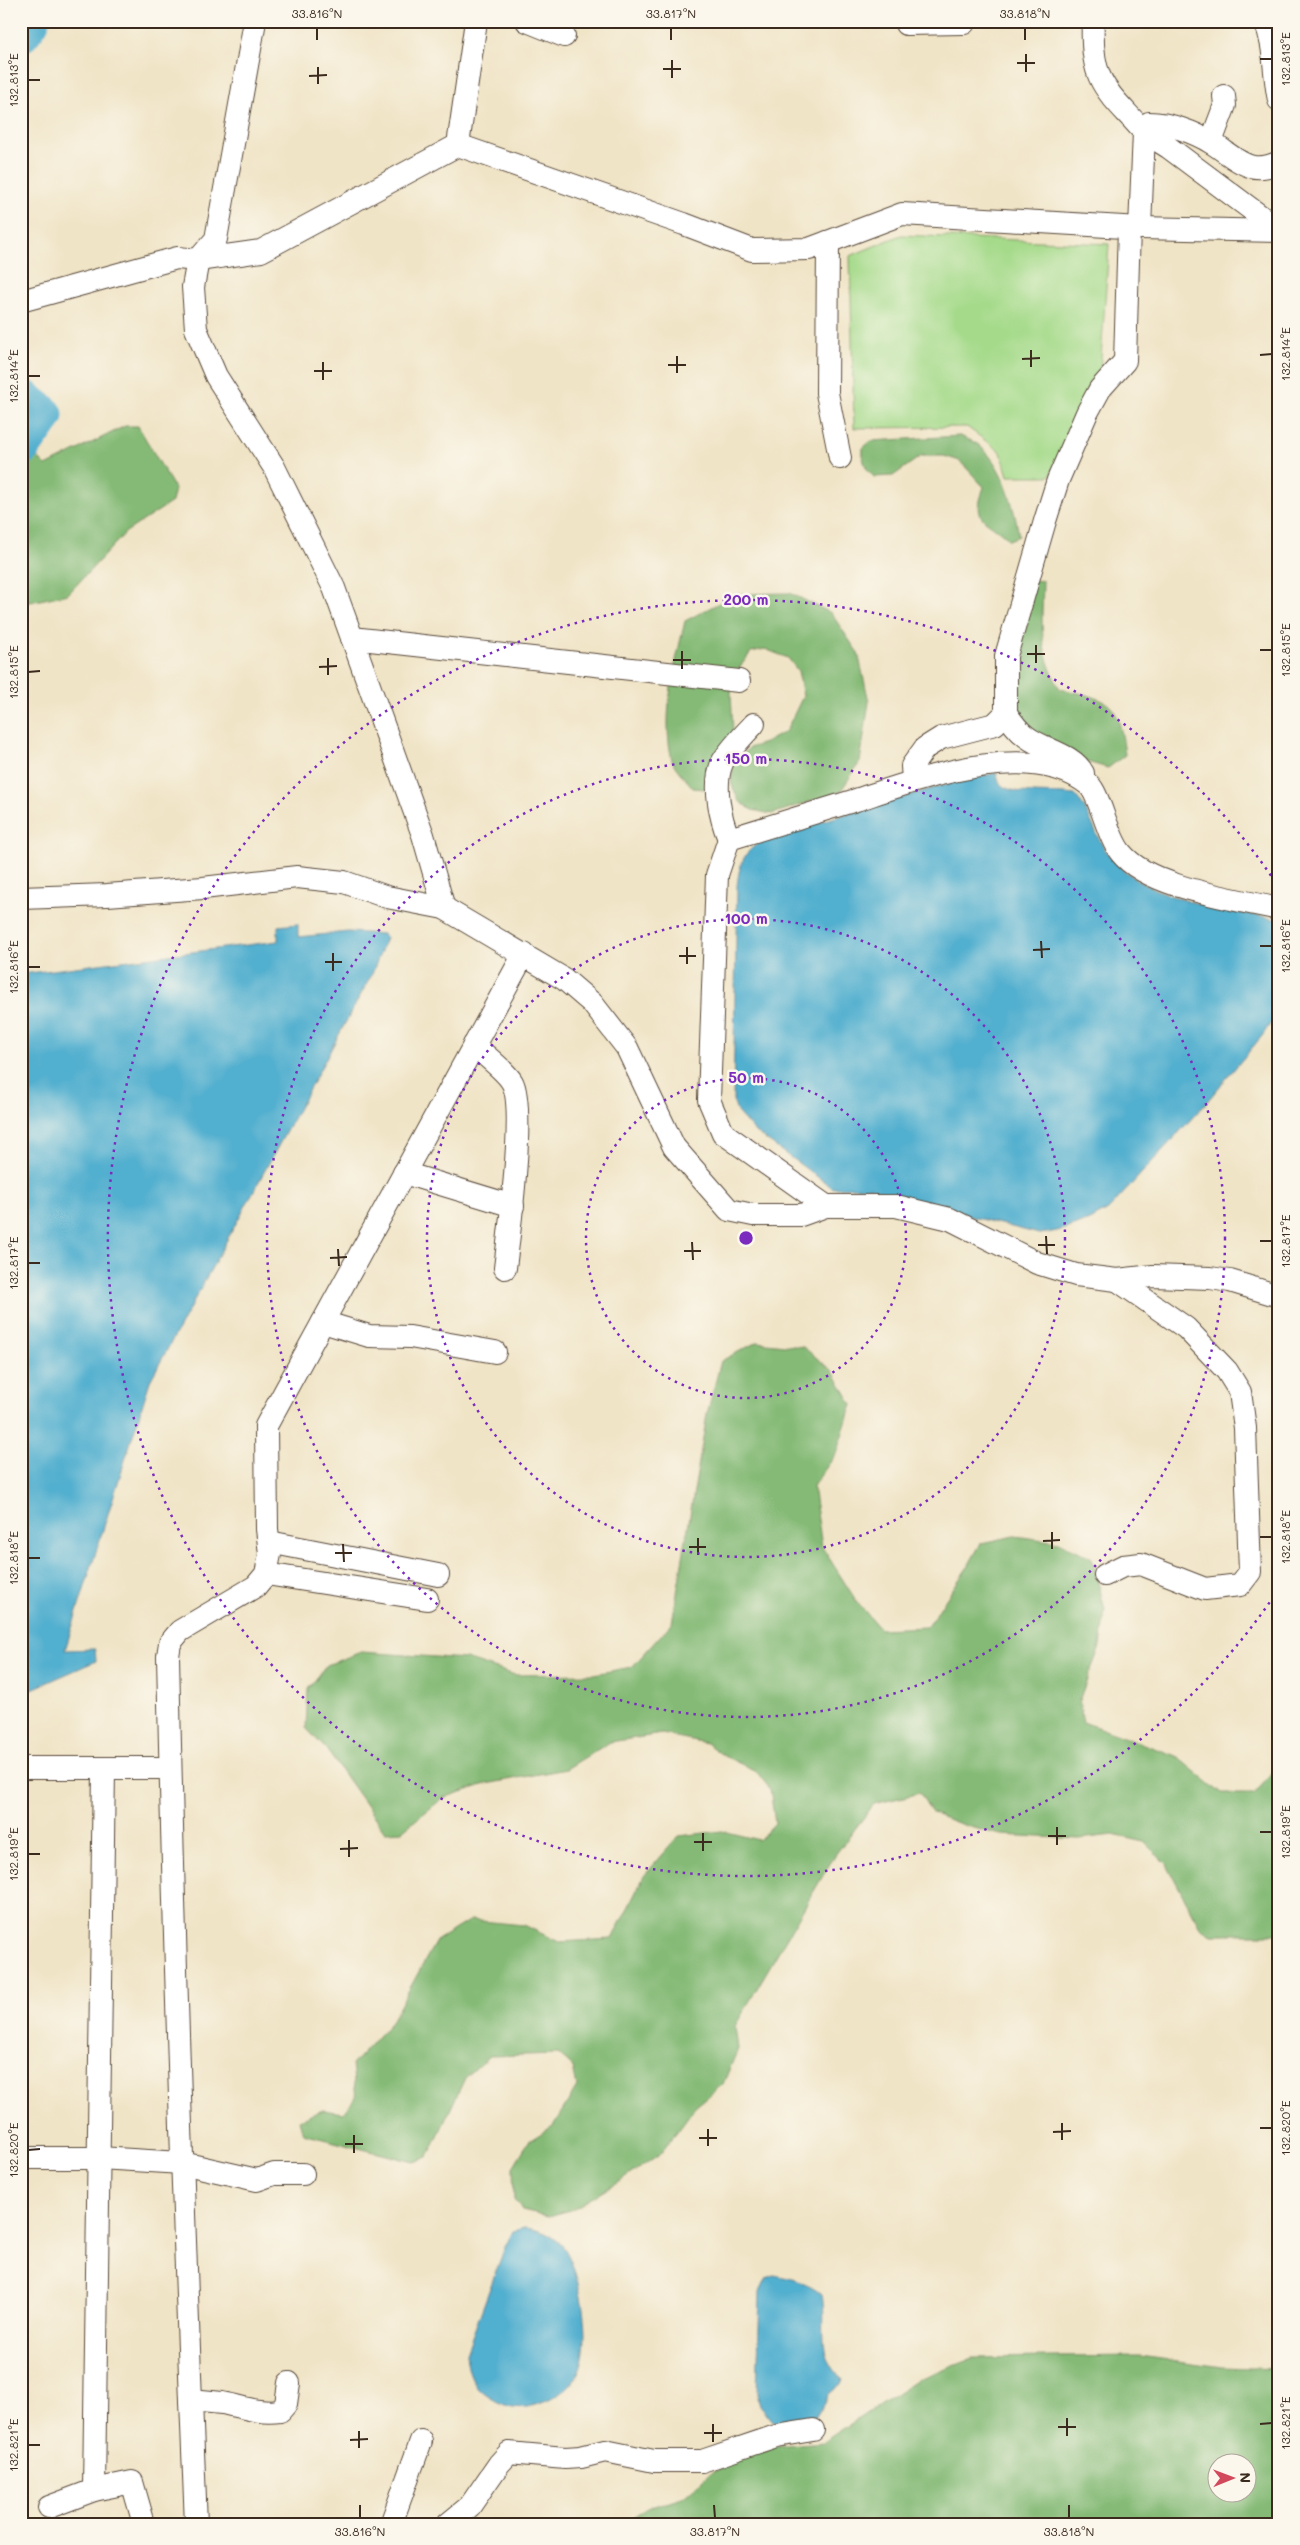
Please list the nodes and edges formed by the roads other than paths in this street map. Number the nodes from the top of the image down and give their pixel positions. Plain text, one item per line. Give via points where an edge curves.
1 (255, 21) edge
2 (476, 21) edge
3 (527, 21) edge
4 (1093, 21) edge
5 (1265, 21) edge
6 (964, 23) dead end
7 (908, 29) edge
8 (564, 36) dead end
9 (1224, 96) dead end
10 (1279, 100) edge
11 (1144, 132) junction
12 (1211, 142) junction
13 (458, 145) junction
14 (1279, 162) edge
15 (1135, 228) junction
16 (1279, 231) edge
17 (828, 242) junction
18 (198, 260) junction
19 (21, 300) edge
20 (840, 458) dead end
21 (352, 638) junction
22 (739, 681) dead end
23 (1006, 713) junction
24 (754, 724) dead end
25 (913, 781) junction
26 (1090, 786) junction
27 (729, 839) junction
28 (21, 898) edge
29 (444, 908) junction
30 (1279, 909) edge
31 (524, 954) junction
32 (474, 1046) junction
33 (404, 1173) junction
34 (513, 1206) junction
35 (826, 1206) junction
36 (506, 1268) dead end
37 (1117, 1280) junction
38 (1279, 1296) edge
39 (323, 1322) junction
40 (495, 1352) dead end
41 (269, 1542) junction
42 (266, 1574) junction
43 (1105, 1575) dead end
44 (438, 1576) dead end
45 (427, 1599) dead end
46 (21, 1768) edge
47 (170, 1768) junction
48 (104, 1769) junction
49 (21, 2158) edge
50 (99, 2158) junction
51 (182, 2163) junction
52 (303, 2174) dead end
53 (289, 2383) dead end
54 (191, 2400) junction
55 (813, 2430) dead end
56 (421, 2441) dead end
57 (94, 2490) junction
58 (49, 2507) dead end
59 (144, 2524) edge
60 (196, 2524) edge
61 (391, 2524) edge
62 (448, 2524) edge

1 - 18 street via 216,240
2 - 13 street
3 - 8 street
4 - 11 street via 1094,66 1101,82
5 - 10 street via 1275,59
6 - 7 street
9 - 12 street via 1225,105
11 - 12 street via 1149,123 1165,123
11 - 15 street
11 - 16 street
12 - 14 street via 1235,160 1253,167
13 - 17 street via 752,250 809,249
13 - 18 street via 261,251
15 - 16 street
15 - 17 street via 902,214
15 - 23 street via 1125,361 1100,389 1087,414 1044,521 1006,656
17 - 20 street via 827,393
18 - 19 street via 176,258
18 - 21 street via 193,287 196,329 216,376 274,467 334,588
21 - 22 street
21 - 29 street via 423,835
23 - 25 street via 994,724 941,738 924,748 912,766
23 - 26 street via 1027,737 1081,768
24 - 27 street via 722,762 719,781 721,814
25 - 26 street via 972,767 1012,764 1039,765
25 - 27 street
26 - 30 street via 1107,831 1121,854 1139,869 1160,881
27 - 35 street via 717,875 709,1100 723,1133
28 - 29 street via 184,889 297,877 344,882 387,896
29 - 31 street
31 - 32 street
31 - 35 street via 564,978 592,1003 627,1048 674,1147 729,1210 753,1215 801,1215
32 - 33 street
32 - 34 street via 512,1082 518,1105
33 - 34 street
33 - 39 street
34 - 36 street
35 - 37 street via 896,1206 950,1219 1036,1263 1076,1275
37 - 38 street via 1153,1276 1210,1278
37 - 43 street via 1186,1328 1227,1371 1240,1392 1245,1428 1250,1572 1240,1585 1205,1589 1141,1564 1123,1566
39 - 40 street via 369,1336 410,1337
39 - 41 street via 266,1426
41 - 42 street
41 - 44 street
42 - 45 street
42 - 47 street via 256,1586 180,1631 170,1642
46 - 48 street
47 - 48 street
47 - 51 street
48 - 50 street
49 - 50 street
50 - 51 street
50 - 57 street
51 - 52 street via 257,2180 274,2174
51 - 54 street
53 - 54 street via 286,2404 280,2411 260,2412 223,2403
54 - 60 street
55 - 62 street via 776,2436 702,2461 654,2461 605,2451 565,2458 510,2453 470,2506
56 - 61 street
57 - 58 street
57 - 59 street via 132,2482

